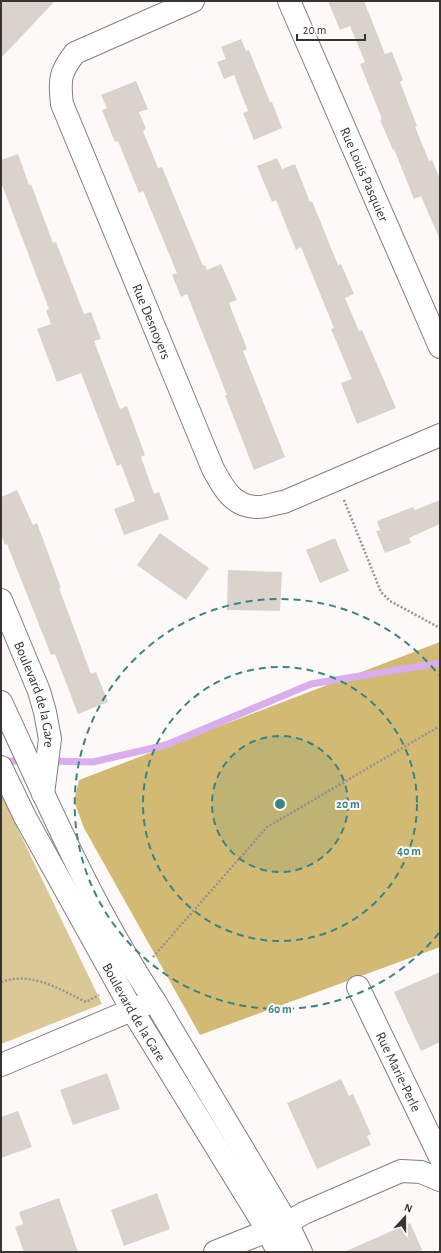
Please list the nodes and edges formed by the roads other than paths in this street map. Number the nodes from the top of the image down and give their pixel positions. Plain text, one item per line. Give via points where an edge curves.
1 (193, 1) edge
2 (289, 1) edge
3 (440, 347) edge
4 (440, 434) edge
5 (1, 600) edge
6 (1, 702) edge
7 (1, 767) edge
8 (44, 794) junction
9 (358, 987) dead end
10 (154, 1000) junction
11 (132, 1010) junction
12 (1, 1064) edge
13 (440, 1156) edge
14 (440, 1180) edge
15 (277, 1227) junction
16 (216, 1252) edge
17 (278, 1252) edge
18 (301, 1252) edge

1 - 4 street, Rue Desnoyers via 75,53 64,67 60,85 62,104 223,488 240,504 256,507 284,502
2 - 3 street, Rue Louis Pasquier
5 - 8 street, Boulevard de la Gare via 39,691 45,712 50,739
6 - 8 street, Boulevard de la Gare
7 - 11 street, Boulevard de la Gare via 25,818
8 - 10 street, Boulevard de la Gare via 84,881
9 - 13 street, Rue Marie-Perle
10 - 11 street
10 - 15 street, Boulevard de la Gare
11 - 12 street
11 - 15 street, Boulevard de la Gare
14 - 15 street via 421,1172 401,1171
15 - 16 street
15 - 17 street, Boulevard de la Gare
15 - 18 street, Boulevard de la Gare

